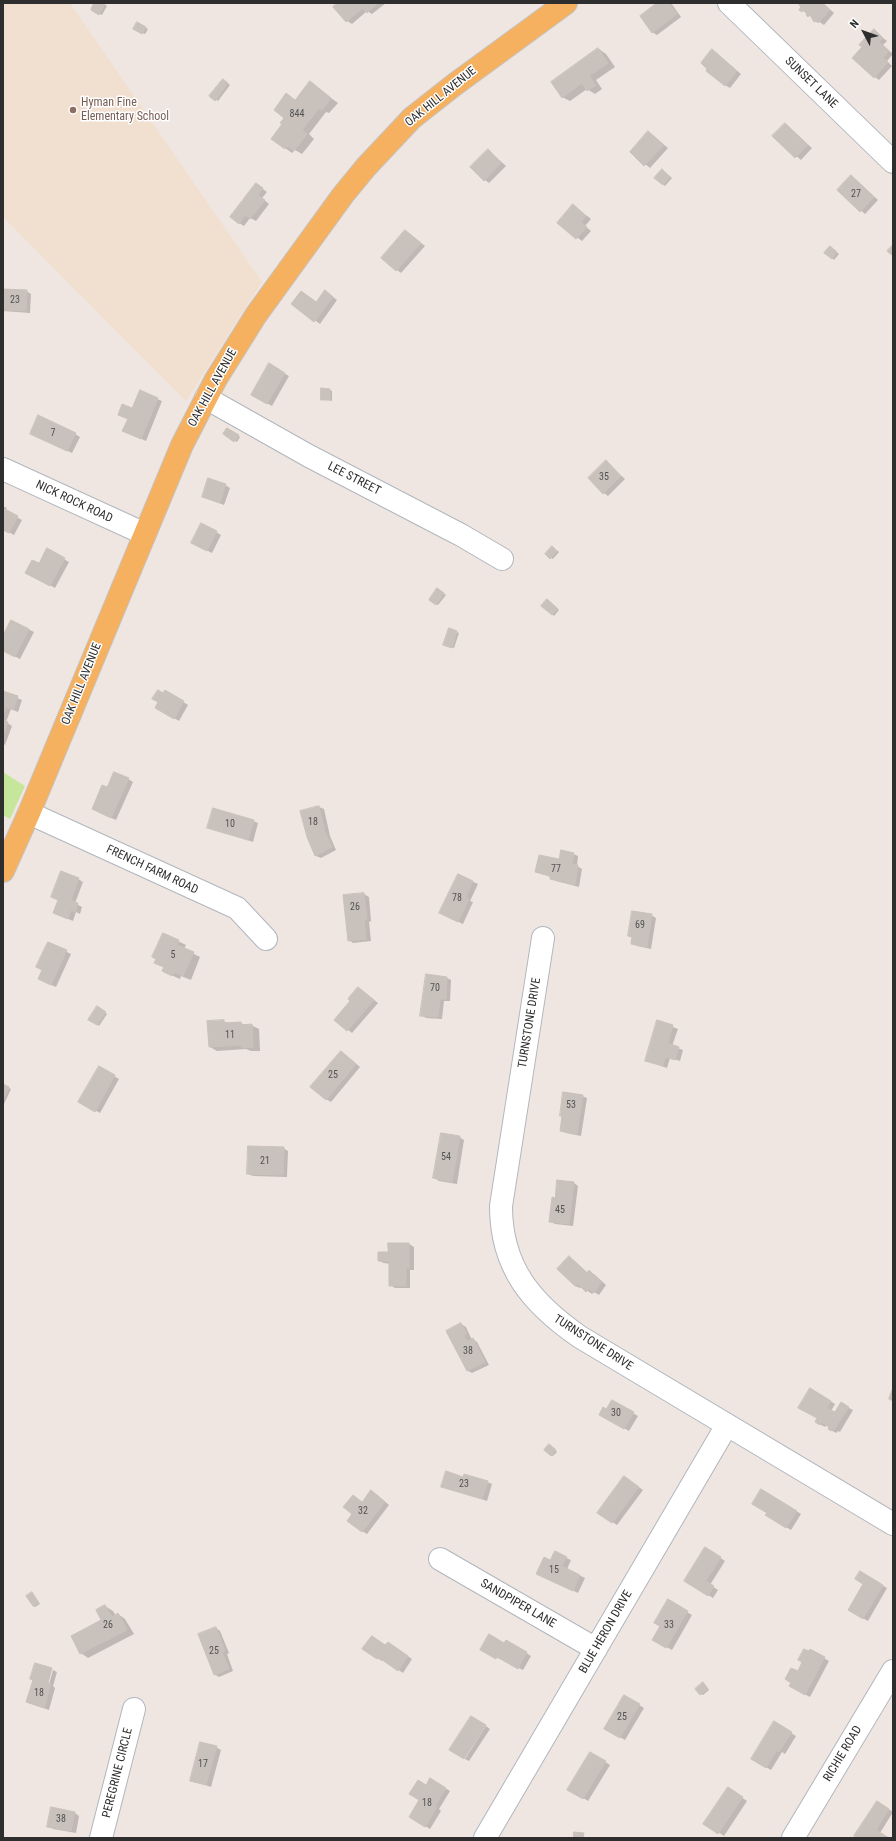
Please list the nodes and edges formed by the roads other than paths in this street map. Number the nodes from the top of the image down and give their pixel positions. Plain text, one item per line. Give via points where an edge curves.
1 (566, 3) edge
2 (729, 3) edge
3 (893, 162) edge
4 (206, 398) junction
5 (3, 469) edge
6 (145, 534) junction
7 (502, 559) dead end
8 (29, 813) junction
9 (3, 872) edge
10 (543, 938) dead end
11 (266, 939) dead end
12 (727, 1425) junction
13 (893, 1524) edge
14 (440, 1559) dead end
15 (596, 1649) junction
16 (893, 1671) edge
17 (134, 1709) dead end
18 (101, 1838) edge
19 (485, 1838) edge
20 (793, 1838) edge

1 - 4 main road, OAK HILL AVENUE via 412,118 366,167 304,246 256,314
2 - 3 street, SUNSET LANE
4 - 6 main road, OAK HILL AVENUE via 182,445
4 - 7 street, LEE STREET
5 - 6 street, NICK ROCK ROAD
6 - 8 main road, OAK HILL AVENUE
8 - 9 main road, OAK HILL AVENUE
8 - 11 street, FRENCH FARM ROAD via 237,908
10 - 12 street, TURNSTONE DRIVE via 501,1206 504,1243 511,1262 530,1294 561,1324
12 - 13 street, TURNSTONE DRIVE
12 - 15 street, BLUE HERON DRIVE
14 - 15 street, SANDPIPER LANE
15 - 19 street, BLUE HERON DRIVE
16 - 20 street, RICHIE ROAD
17 - 18 street, PEREGRINE CIRCLE

